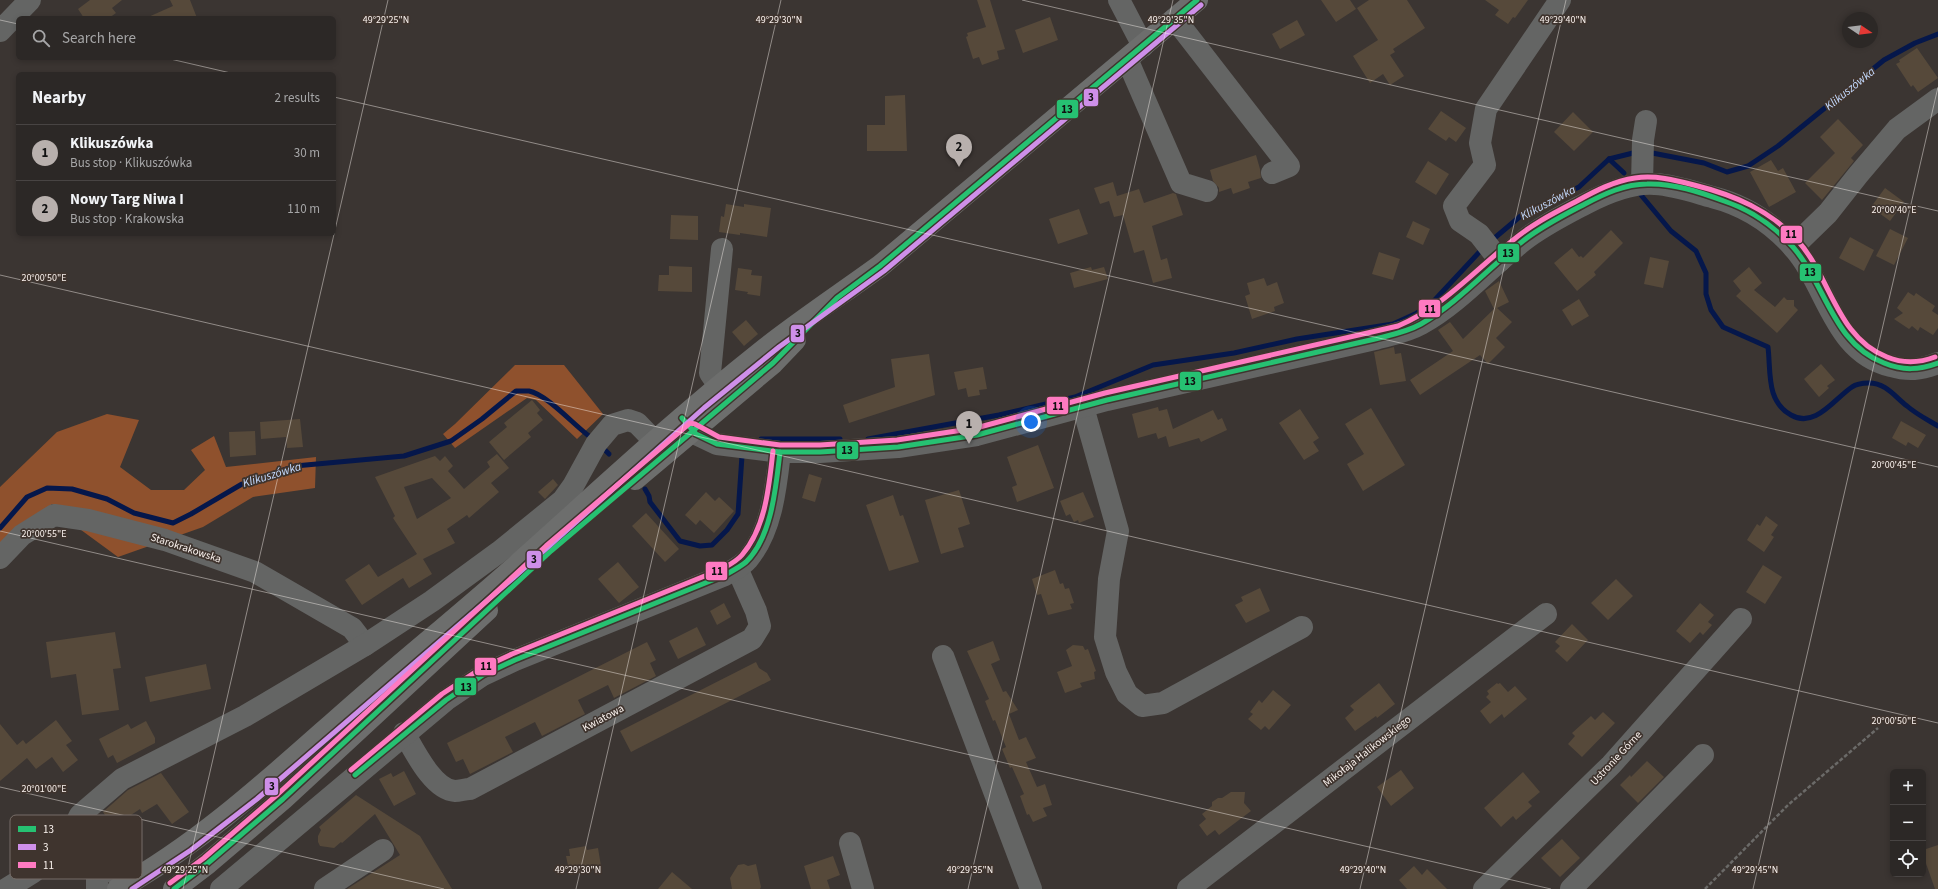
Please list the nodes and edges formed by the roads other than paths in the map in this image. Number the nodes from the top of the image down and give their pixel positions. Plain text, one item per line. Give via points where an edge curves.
1 (30, 0) edge
2 (1119, 0) edge
3 (1560, 0) edge
4 (1187, 7) edge
5 (0, 32) edge
6 (1135, 52) junction
7 (1938, 98) edge
8 (1644, 131) dead end
9 (1272, 173) dead end
10 (1642, 174) junction
11 (1207, 191) dead end
12 (1793, 247) junction
13 (722, 249) dead end
14 (1496, 256) junction
15 (1938, 364) edge
16 (724, 393) junction
17 (1083, 407) junction
18 (687, 424) junction
19 (660, 446) junction
20 (780, 452) junction
21 (0, 558) edge
22 (737, 568) junction
23 (1546, 614) dead end
24 (1741, 619) dead end
25 (1302, 627) dead end
26 (365, 645) junction
27 (943, 656) dead end
28 (404, 734) junction
29 (1703, 755) dead end
30 (80, 815) edge
31 (850, 843) dead end
32 (382, 850) dead end
33 (142, 875) edge
34 (22, 879) edge
35 (135, 879) edge
36 (6, 889) edge
37 (118, 889) edge
38 (174, 889) edge
39 (221, 889) edge
40 (325, 889) edge
41 (863, 889) edge
42 (1031, 889) edge
43 (1188, 889) edge
44 (1484, 889) edge
45 (1571, 889) edge

1 - 5 street
2 - 6 street
3 - 14 street via 1486,109 1480,143 1485,165 1454,206 1460,221 1479,234
4 - 6 main road
4 - 9 street via 1290,166
6 - 11 street via 1181,183
6 - 16 main road via 880,266 814,311
7 - 12 street via 1897,129 1828,213
8 - 10 street
10 - 12 street via 1654,183 1729,201 1746,209 1763,219
10 - 14 street via 1550,223 1523,242
12 - 15 street via 1807,266 1846,338 1856,348 1869,358 1905,370 1918,370
13 - 16 street via 710,373
14 - 17 street via 1432,316 1400,333
16 - 18 main road
17 - 20 street via 977,435 898,447
17 - 25 street via 1118,531 1109,579 1105,637 1116,672 1127,694 1142,706 1163,703
18 - 19 main road
18 - 20 street via 717,444
19 - 26 street via 637,423 628,420 612,425 596,444 563,500 500,552 432,602
19 - 33 main road via 281,768 208,828
19 - 38 main road via 283,799
20 - 22 street via 776,488 762,534 747,560
21 - 26 street, Starokrakowska via 22,535 54,515 88,520 165,540 255,572 352,628
22 - 28 street via 483,675 446,700
22 - 28 street, Kwiatowa via 760,626 752,639 470,789 454,791 440,785 424,766
23 - 43 street, Mikołaja Halikowskiego
24 - 44 street, Ustronie Górne via 1611,766
26 - 30 street via 245,716 122,779
27 - 42 street
28 - 39 street
29 - 45 street
31 - 41 street
32 - 40 street
34 - 36 street
35 - 37 main road

